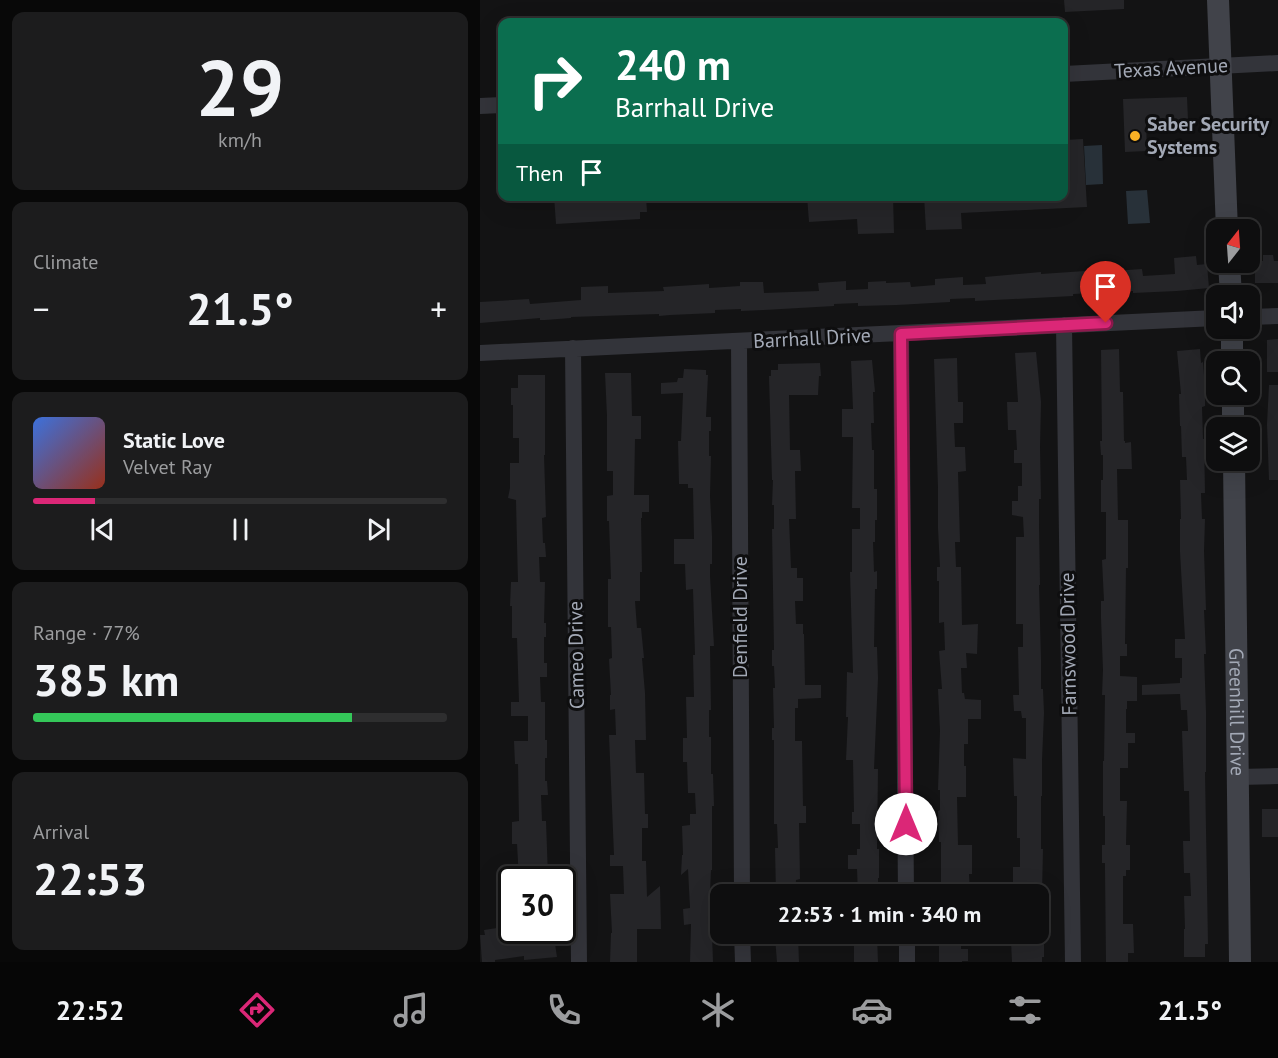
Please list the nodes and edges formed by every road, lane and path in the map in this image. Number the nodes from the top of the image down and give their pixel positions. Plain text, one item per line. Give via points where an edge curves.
1 (1218, 0) edge
2 (1278, 63) edge
3 (1221, 66) junction
4 (1068, 74) edge
5 (498, 105) edge
6 (480, 106) edge
7 (1227, 219) edge
8 (1278, 316) edge
9 (1260, 317) edge
10 (1206, 318) edge
11 (1064, 325) junction
12 (901, 334) junction
13 (739, 341) junction
14 (573, 348) junction
15 (480, 353) edge
16 (1234, 471) edge
17 (1278, 776) edge
18 (1238, 777) junction
19 (742, 884) edge
20 (906, 884) edge
21 (742, 944) edge
22 (907, 944) edge
23 (579, 962) edge
24 (742, 962) edge
25 (907, 962) edge
26 (1073, 962) edge
27 (1240, 962) edge

1 - 3 street
2 - 3 street, Texas Avenue
3 - 4 street, Texas Avenue
3 - 7 street
5 - 6 street
8 - 9 street
10 - 11 street, Barrhall Drive
11 - 12 street, Barrhall Drive
11 - 26 street, Farnswood Drive
12 - 13 street, Barrhall Drive
12 - 20 street
13 - 14 street, Barrhall Drive
13 - 19 street, Denfield Drive
14 - 15 street, Barrhall Drive
14 - 23 street, Cameo Drive
16 - 18 street, Greenhill Drive
17 - 18 street
18 - 27 street, Greenhill Drive
21 - 24 street
22 - 25 street

